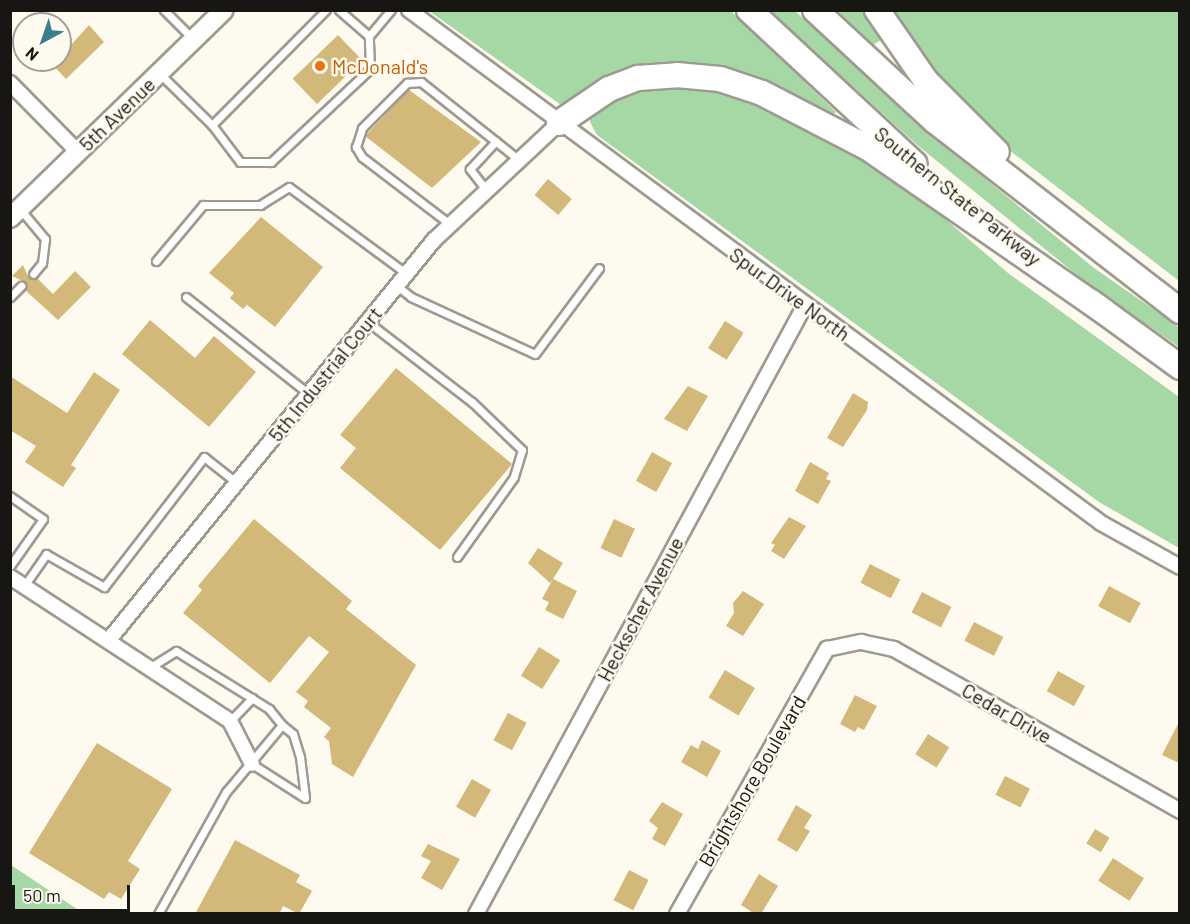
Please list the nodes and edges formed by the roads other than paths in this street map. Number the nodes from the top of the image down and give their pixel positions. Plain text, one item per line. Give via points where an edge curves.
1 (164, 10) edge
2 (326, 10) edge
3 (339, 10) edge
4 (391, 10) edge
5 (409, 10) edge
6 (749, 10) edge
7 (815, 10) edge
8 (877, 10) edge
9 (222, 11) edge
10 (369, 36) junction
11 (194, 40) junction
12 (159, 73) junction
13 (10, 83) edge
14 (559, 123) junction
15 (212, 124) junction
16 (496, 141) junction
17 (78, 152) junction
18 (519, 160) junction
19 (487, 191) junction
20 (15, 214) edge
21 (451, 225) junction
22 (156, 261) dead end
23 (599, 268) dead end
24 (33, 273) dead end
25 (407, 274) junction
26 (21, 286) dead end
27 (397, 286) junction
28 (1150, 290) junction
29 (10, 297) edge
30 (186, 297) dead end
31 (805, 305) junction
32 (1103, 311) junction
33 (1179, 311) edge
34 (368, 322) junction
35 (1179, 367) edge
36 (309, 394) junction
37 (237, 483) junction
38 (10, 496) edge
39 (456, 557) dead end
40 (10, 566) edge
41 (1179, 567) edge
42 (10, 577) edge
43 (24, 586) junction
44 (108, 641) junction
45 (827, 649) joint
46 (149, 668) junction
47 (252, 698) junction
48 (230, 721) junction
49 (282, 725) junction
50 (252, 764) junction
51 (1179, 811) edge
52 (158, 914) edge
53 (476, 914) edge
54 (677, 914) edge

1 - 11 lane
2 - 15 lane
3 - 10 lane
4 - 10 lane
5 - 14 street, Spur Drive North
6 - 32 highway, Southern State Parkway via 899,151 999,234
7 - 28 highway via 935,121
8 - 28 highway via 896,42 961,119
9 - 11 main road, 5th Avenue
10 - 15 lane via 370,69 272,162 240,162
11 - 12 main road, 5th Avenue
12 - 15 lane
12 - 17 main road, 5th Avenue
13 - 17 street
14 - 18 street, 5th Industrial Court
14 - 31 street, Spur Drive North
14 - 32 highway via 609,89 638,78 677,75 720,79 762,93 868,148
16 - 18 lane
16 - 19 lane via 470,169
16 - 21 lane via 421,82 413,81 356,138 362,157
17 - 20 main road, 5th Avenue
18 - 19 street, 5th Industrial Court
19 - 21 street, 5th Industrial Court
20 - 24 lane via 45,239 42,263
21 - 25 street, 5th Industrial Court
22 - 25 lane via 203,205 260,205 289,187
23 - 27 lane via 535,354 411,297
25 - 27 street, 5th Industrial Court
26 - 29 lane
27 - 34 street, 5th Industrial Court
28 - 33 highway
30 - 36 lane
31 - 41 street, Spur Drive North via 1101,523
31 - 53 street, Heckscher Avenue
32 - 35 highway, Southern State Parkway
34 - 36 street, 5th Industrial Court
34 - 39 lane via 472,402 522,450 514,477
36 - 37 street, 5th Industrial Court
37 - 43 lane via 204,457 104,587 46,554
37 - 44 street, 5th Industrial Court
38 - 40 lane via 43,519
42 - 43 street
43 - 44 street
44 - 46 street
45 - 51 street, Cedar Drive via 861,642 894,649
45 - 54 street, Brightshore Boulevard
46 - 47 lane via 176,651
46 - 48 street
47 - 48 lane
47 - 49 lane
48 - 50 street
49 - 50 lane
49 - 50 lane via 293,734 300,757 304,798
50 - 52 lane via 226,792

